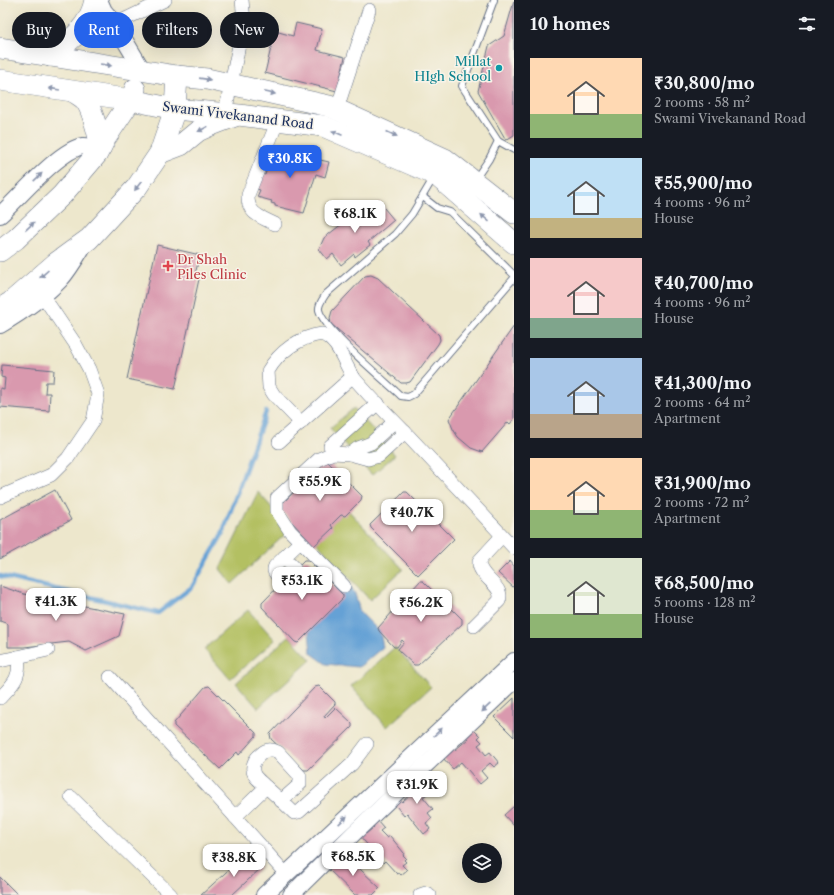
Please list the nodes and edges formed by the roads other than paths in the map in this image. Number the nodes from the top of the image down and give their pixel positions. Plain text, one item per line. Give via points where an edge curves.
1 (95, 0) edge
2 (100, 0) edge
3 (165, 0) edge
4 (242, 0) edge
5 (494, 0) edge
6 (369, 10) dead end
7 (105, 12) edge
8 (134, 15) edge
9 (0, 48) edge
10 (129, 48) edge
11 (50, 56) junction
12 (143, 71) junction
13 (177, 76) junction
14 (0, 80) edge
15 (232, 85) junction
16 (74, 92) junction
17 (131, 100) junction
18 (175, 109) junction
19 (337, 109) junction
20 (232, 114) junction
21 (278, 120) junction
22 (498, 141) junction
23 (101, 147) junction
24 (514, 150) edge
25 (160, 153) junction
26 (440, 167) junction
27 (474, 181) junction
28 (423, 197) junction
29 (514, 213) edge
30 (0, 214) edge
31 (275, 224) dead end
32 (89, 239) junction
33 (514, 243) edge
34 (0, 251) edge
35 (514, 274) edge
36 (514, 278) edge
37 (43, 296) junction
38 (0, 309) edge
39 (0, 325) edge
40 (353, 376) junction
41 (378, 404) junction
42 (394, 422) junction
43 (301, 423) junction
44 (405, 432) junction
45 (279, 442) dead end
46 (330, 446) dead end
47 (350, 454) junction
48 (0, 497) edge
49 (502, 536) junction
50 (300, 542) junction
51 (514, 548) edge
52 (284, 557) junction
53 (294, 567) dead end
54 (280, 578) dead end
55 (344, 586) dead end
56 (474, 626) dead end
57 (48, 650) dead end
58 (18, 657) junction
59 (0, 661) edge
60 (514, 661) edge
61 (110, 677) dead end
62 (514, 681) edge
63 (0, 698) edge
64 (367, 744) dead end
65 (422, 757) junction
66 (266, 787) junction
67 (71, 796) dead end
68 (281, 801) junction
69 (235, 817) junction
70 (286, 874) junction
71 (298, 893) edge
72 (172, 895) edge
73 (264, 895) edge
74 (420, 895) edge
75 (430, 895) edge

1 - 11 main road via 82,29
2 - 7 street
3 - 8 street
4 - 15 street via 244,20
5 - 22 lane via 462,86
6 - 19 street
9 - 11 main road, Swami Vivekanand Road
10 - 12 street
11 -> 12 main road, Swami Vivekanand Road
12 - 13 main road, Swami Vivekanand Road
12 - 17 main road
13 -> 15 main road, Swami Vivekanand Road
13 - 18 main road
16 -> 14 main road, Swami Vivekanand Road
15 -> 19 main road, Swami Vivekanand Road
15 - 20 street
16 - 17 main road, Swami Vivekanand Road
16 - 23 main road via 85,100
17 - 18 main road, Swami Vivekanand Road
17 - 23 main road
18 - 20 main road, Swami Vivekanand Road
18 - 25 main road
19 -> 26 main road, Swami Vivekanand Road
20 - 21 main road, Swami Vivekanand Road
20 -> 25 main road via 198,131 181,144
26 -> 21 main road, Swami Vivekanand Road via 323,126
21 - 31 street via 248,195 253,213
22 - 24 lane
22 - 27 lane via 489,160
30 -> 23 street via 40,174 72,150 82,146
34 -> 23 main road via 62,195
25 -> 32 main road via 137,187
26 - 27 main road, Swami Vivekanand Road
26 - 28 lane
33 -> 26 main road, Swami Vivekanand Road
27 - 29 main road, Swami Vivekanand Road
28 - 35 lane via 437,208 450,212
28 - 36 lane via 395,234 326,294 319,306 331,330 401,396 408,397 414,394
32 - 37 street via 62,278
32 -> 38 main road
37 - 39 street
37 - 48 street via 89,369 98,394 93,421 68,458 51,475
40 - 41 street
40 - 43 street
40 - 43 street via 339,349 322,334 292,344 284,351 268,371 269,387
41 - 42 street
41 - 46 street
42 - 44 street
42 - 47 street via 371,443
43 - 45 street
44 - 47 street via 379,456 368,459
44 - 49 street
47 - 50 street via 333,453 319,459 277,498 277,511
49 - 51 street
49 - 56 street via 479,561 478,566 501,594 501,598
50 - 52 street
50 - 55 street
52 - 53 street
52 - 54 street via 273,569
57 - 58 street
58 - 59 street
58 - 63 street via 17,678
65 -> 60 street
61 - 69 street
62 -> 65 street
64 - 68 street via 352,764 299,812 294,813
70 -> 65 street
65 - 71 street
66 - 68 street
66 - 68 street via 255,776 253,764 261,754 274,750 299,774 301,780 300,784
66 - 69 street
67 - 72 street
69 - 70 street
70 - 71 street
70 - 73 street
74 - 75 street

